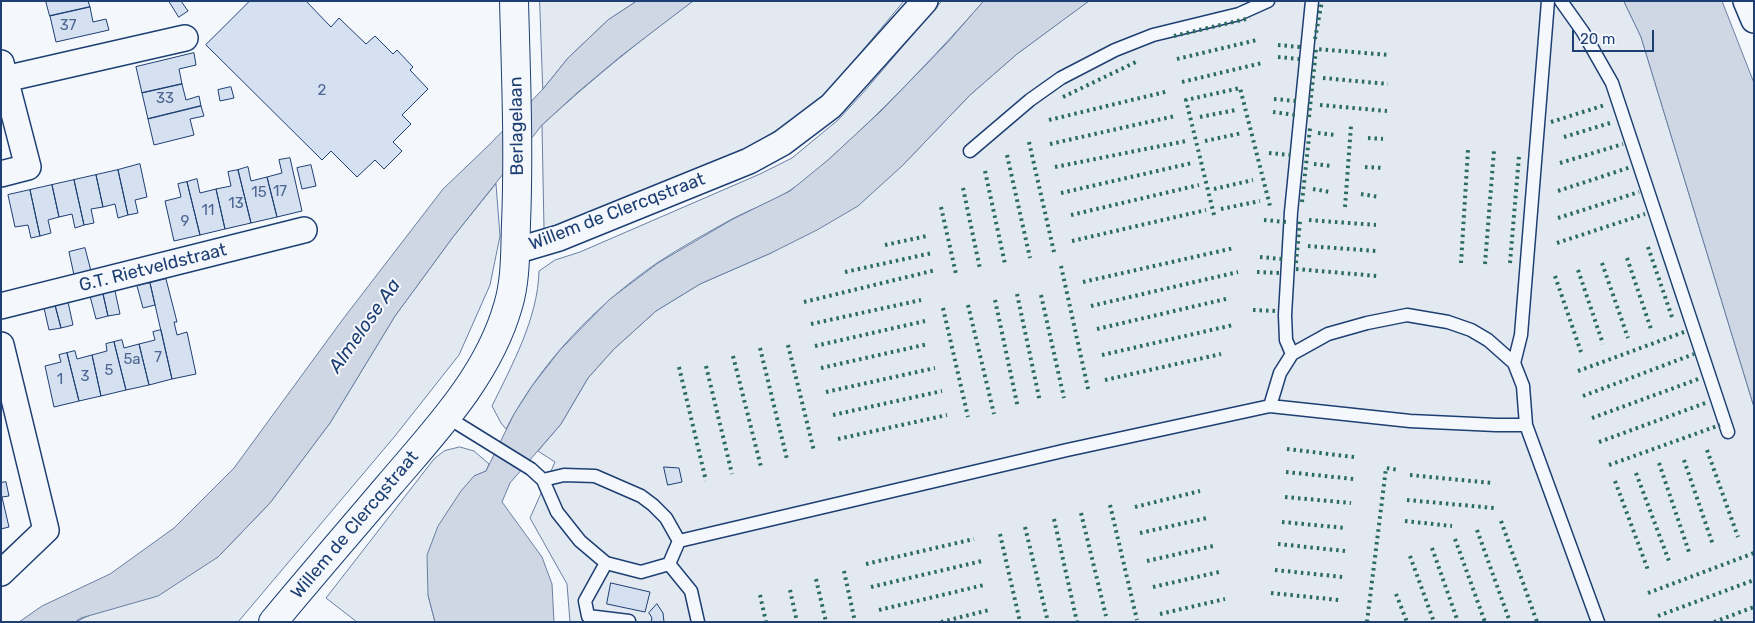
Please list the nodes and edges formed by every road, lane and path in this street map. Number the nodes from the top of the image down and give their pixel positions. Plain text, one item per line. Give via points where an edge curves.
1 (514, 1) edge
2 (925, 1) edge
3 (1268, 1) edge
4 (1312, 1) edge
5 (1548, 1) edge
6 (1561, 1) edge
7 (1746, 1) edge
8 (1754, 20) edge
9 (185, 38) dead end
10 (3, 71) edge
11 (970, 151) dead end
12 (1, 174) edge
13 (304, 230) dead end
14 (514, 251) junction
15 (1, 306) edge
16 (1, 345) edge
17 (1292, 354) junction
18 (1514, 363) junction
19 (1270, 406) junction
20 (447, 417) junction
21 (1526, 425) junction
22 (1728, 432) dead end
23 (543, 480) junction
24 (679, 541) junction
25 (606, 563) junction
26 (669, 564) junction
27 (1, 573) edge
28 (628, 621) edge
29 (273, 622) edge
30 (698, 622) edge
31 (1598, 622) edge

1 - 14 street, Berlagelaan via 518,163
2 - 14 street, Willem de Clercqstraat via 831,106 782,143 749,161 559,238
3 - 11 lane via 1239,14 1153,35 1116,50 1061,78
4 - 17 lane via 1291,212 1285,315 1286,340
5 - 18 lane via 1521,334
6 - 22 lane via 1612,83
7 - 8 street
9 - 10 street
10 - 12 street via 28,167
13 - 15 street, G.T. Rietveldstraat
14 - 20 street, Willem de Clercqstraat via 508,305 497,338 478,374
16 - 27 street via 46,530
17 - 18 lane via 1328,334 1367,322 1408,315 1471,330
17 - 19 lane via 1280,373
18 - 21 lane via 1523,386
19 - 21 lane via 1410,421
19 - 24 lane
20 - 23 lane via 531,469
20 - 29 street, Willem de Clercqstraat
21 - 31 lane
23 - 24 lane via 564,475 595,476 641,496 666,518
23 - 25 lane via 557,512 580,541
24 - 26 lane
25 - 26 lane via 641,572
25 - 28 lane via 585,601 588,616
26 - 30 lane via 691,591

